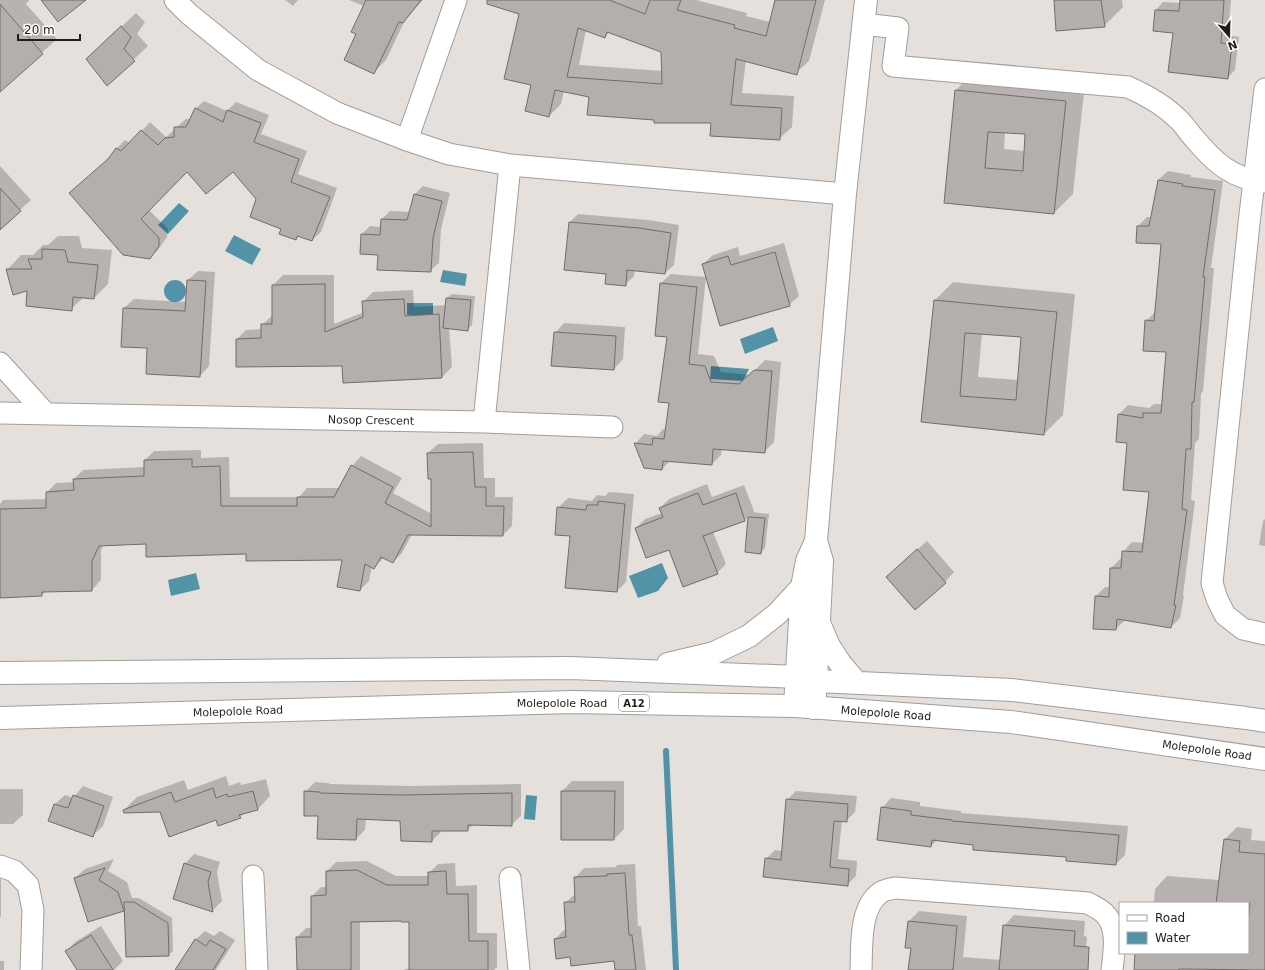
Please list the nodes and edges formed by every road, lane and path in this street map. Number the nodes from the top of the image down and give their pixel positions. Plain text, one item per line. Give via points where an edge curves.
1 (175, 0) edge
2 (456, 0) edge
3 (866, 0) edge
4 (863, 24) junction
5 (1265, 89) edge
6 (407, 140) junction
7 (510, 165) junction
8 (1259, 181) edge
9 (845, 194) junction
10 (0, 363) edge
11 (0, 413) edge
12 (46, 414) junction
13 (484, 422) junction
14 (612, 427) dead end
15 (816, 541) junction
16 (802, 587) junction
17 (819, 622) junction
18 (1265, 634) edge
19 (639, 670) junction
20 (0, 673) edge
21 (807, 679) junction
22 (857, 683) junction
23 (804, 707) junction
24 (0, 718) edge
25 (1265, 721) edge
26 (1265, 759) edge
27 (0, 866) edge
28 (253, 876) dead end
29 (510, 878) dead end
30 (31, 970) edge
31 (257, 970) edge
32 (519, 970) edge
33 (861, 970) edge
34 (1112, 970) edge

1 - 6 street via 258,70 337,113
2 - 6 street
3 - 4 main road
4 - 8 street via 898,28 893,66 1128,87 1150,97 1178,118 1212,159 1240,177
4 - 9 main road
5 - 8 street
6 - 7 street via 449,154
7 - 9 street
7 - 13 street
8 - 18 street via 1212,583 1225,615 1243,630
9 - 15 main road
10 - 12 street
11 - 12 street, Nosop Crescent
12 - 13 street, Nosop Crescent
13 - 14 street, Nosop Crescent
15 - 16 main road
15 - 17 main road via 822,561
16 - 19 main road via 777,614 749,636 714,653
16 - 21 main road
17 - 21 main road
17 - 22 main road via 829,646
19 - 20 main road via 562,668
19 - 21 main road
21 - 22 main road
21 - 23 main road
22 - 25 main road via 1012,690
23 - 24 main road, Molepolole Road / A12 via 572,702
23 - 26 main road, Molepolole Road / A12 via 1011,722
27 - 30 street via 14,871 28,885 33,910
28 - 31 street
29 - 32 street
33 - 34 street via 864,916 870,903 880,892 895,888 1088,903 1104,913 1112,922 1115,943

